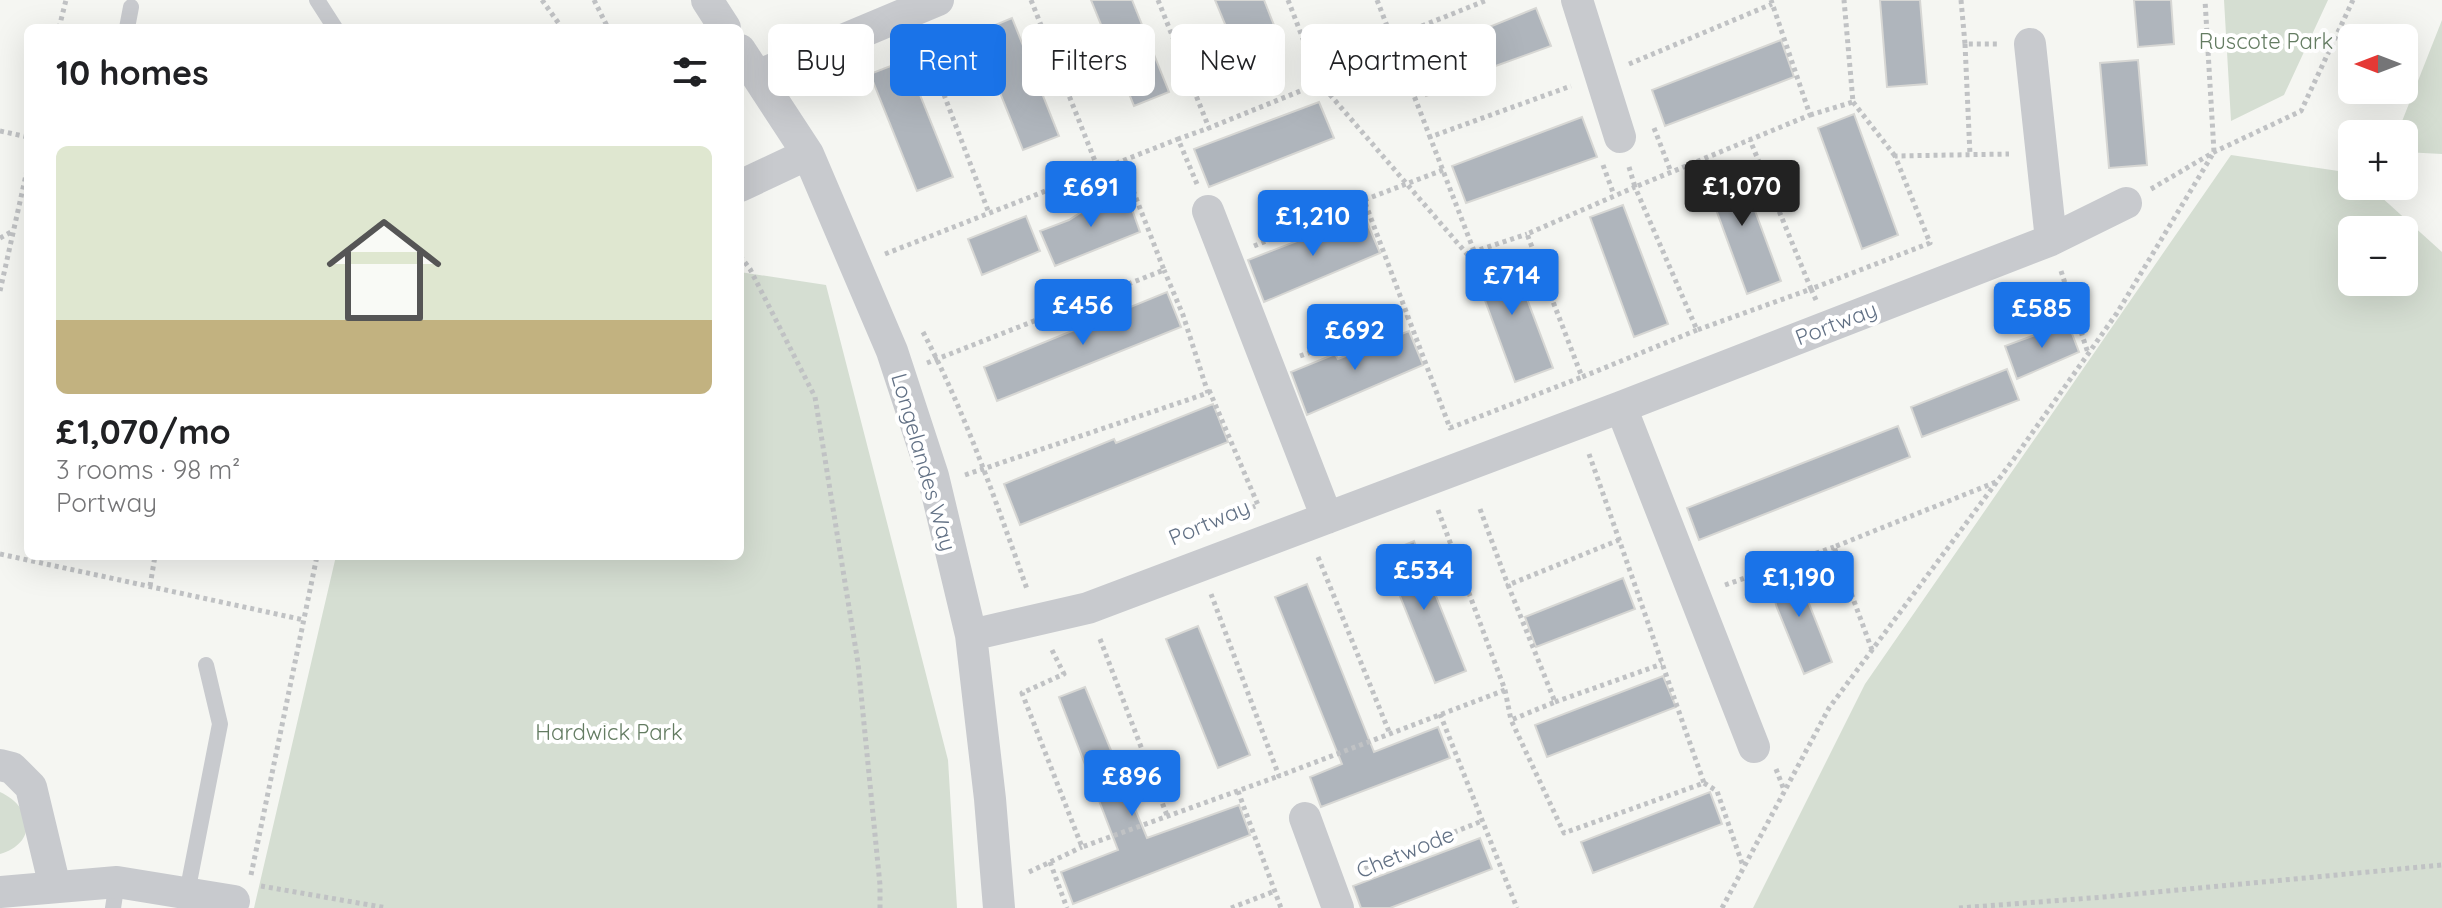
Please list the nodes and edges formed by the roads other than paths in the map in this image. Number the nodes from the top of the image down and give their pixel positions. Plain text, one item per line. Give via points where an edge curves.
1 (317, 0) edge
2 (707, 0) edge
3 (1577, 0) edge
4 (925, 6) edge
5 (131, 7) dead end
6 (128, 24) edge
7 (328, 24) edge
8 (722, 24) edge
9 (2030, 44) road end
10 (748, 63) edge
11 (1620, 137) road end
12 (808, 154) junction
13 (744, 184) edge
14 (2126, 203) road end
15 (1208, 211) road end
16 (2051, 240) junction
17 (1621, 407) junction
18 (1316, 522) junction
19 (971, 635) junction
20 (206, 665) dead end
21 (1754, 747) dead end
22 (0, 765) edge
23 (1305, 818) dead end
24 (55, 887) junction
25 (0, 892) edge
26 (115, 895) edge
27 (1333, 895) edge
28 (188, 900) edge
29 (234, 901) dead end
30 (999, 908) edge

1 - 7 lane
2 - 8 street
3 - 11 street
4 - 10 street
5 - 6 lane
9 - 16 street
10 - 12 street, Longelandes Way
12 - 13 street
12 - 19 street, Longelandes Way via 892,351 933,476
14 - 16 street, Portway
15 - 18 street via 1269,368
16 - 17 street, Portway
17 - 18 street, Portway
17 - 21 street
18 - 19 street, Portway via 1088,608
19 - 30 street, Longelandes Way
20 - 28 lane via 220,724
22 - 24 street via 12,768 31,787
23 - 27 street, Chetwode
24 - 25 street
24 - 26 street
26 - 28 street
28 - 29 street

